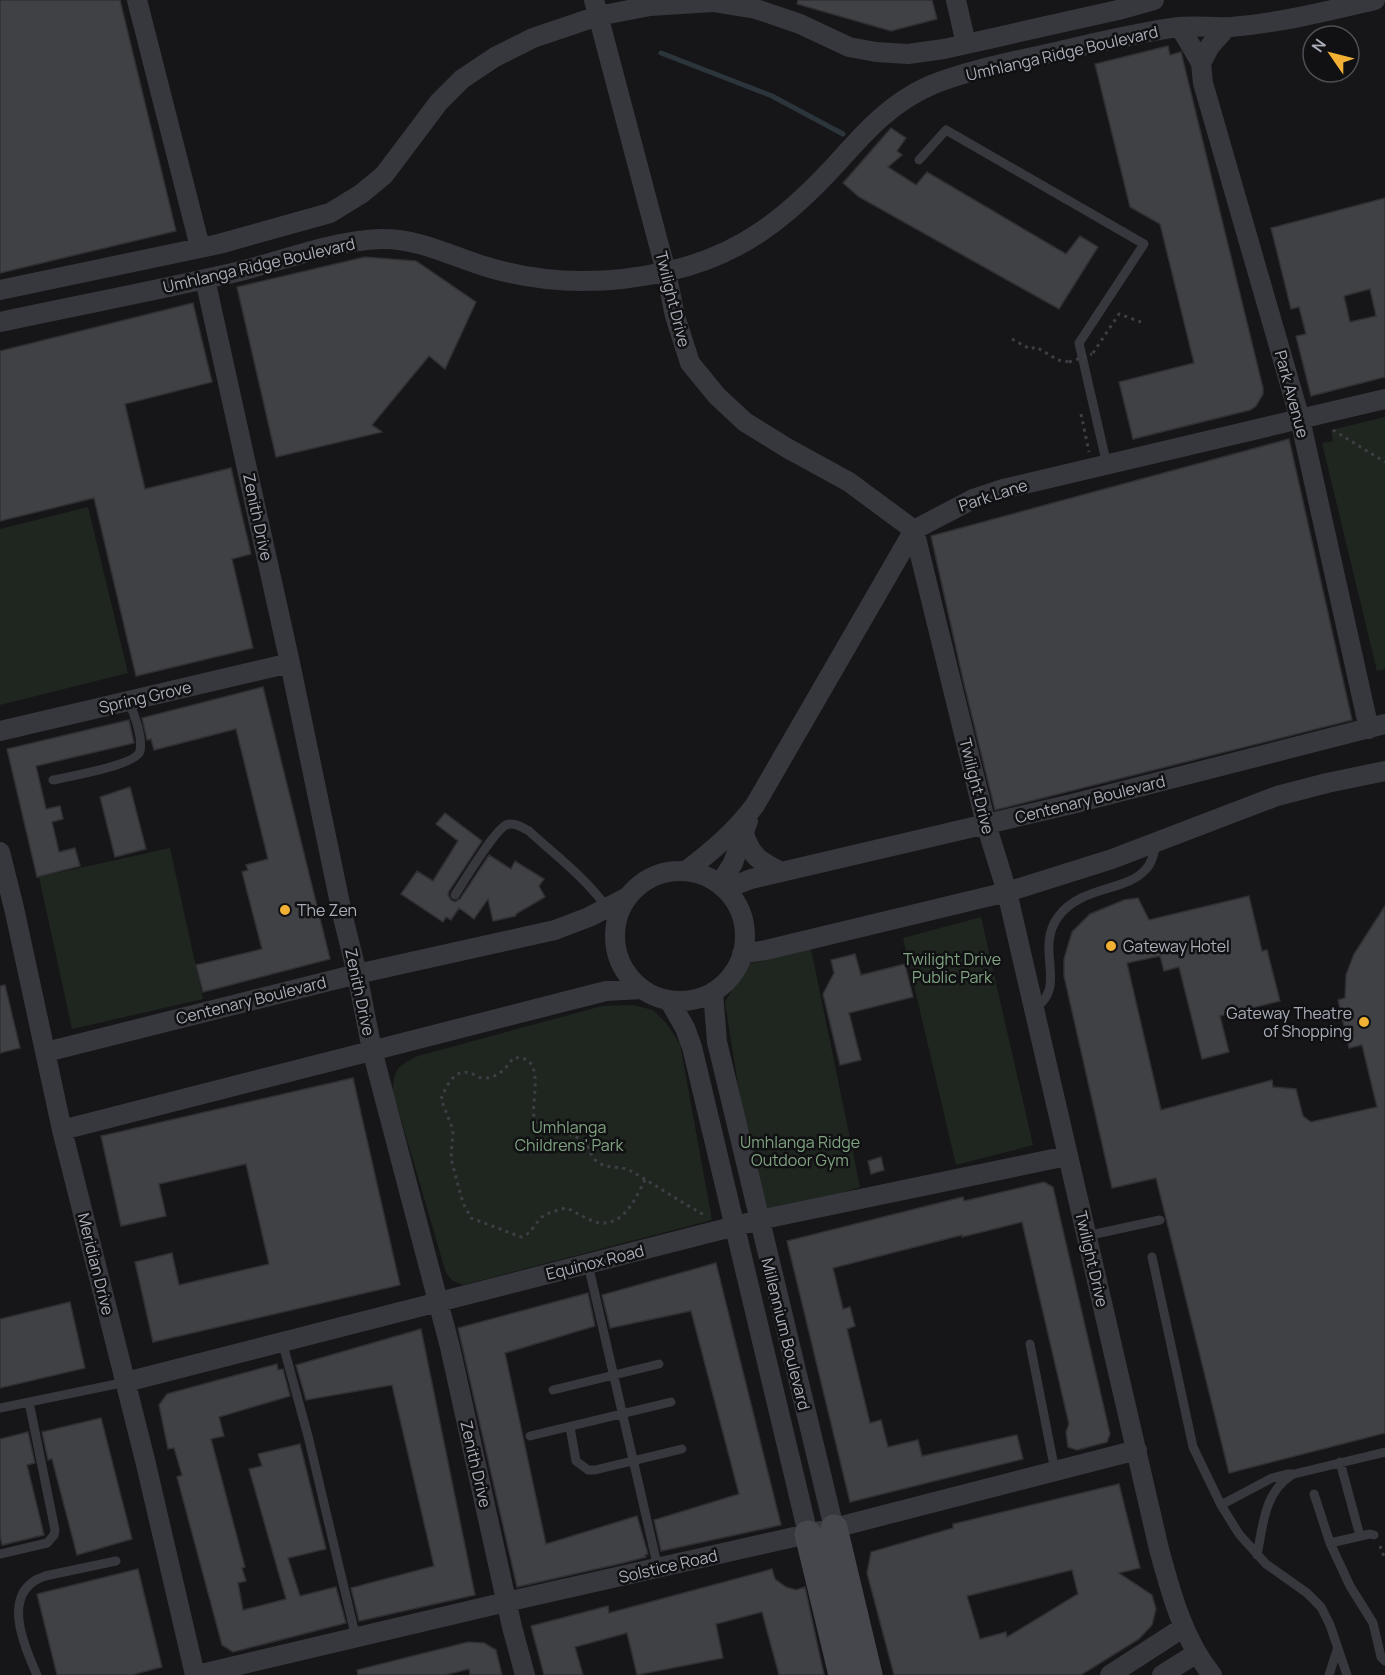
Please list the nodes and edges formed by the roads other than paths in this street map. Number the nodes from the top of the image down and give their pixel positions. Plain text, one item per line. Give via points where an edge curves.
1 (137, 0) edge
2 (956, 0) edge
3 (1154, 0) edge
4 (1375, 0) edge
5 (596, 8) edge
6 (1180, 27) junction
7 (1227, 27) junction
8 (966, 44) junction
9 (1201, 63) junction
10 (919, 160) dead end
11 (200, 247) junction
12 (666, 272) junction
13 (205, 279) junction
14 (0, 290) edge
15 (0, 322) edge
16 (1385, 399) edge
17 (1305, 418) junction
18 (1107, 465) junction
19 (914, 530) junction
20 (290, 663) junction
21 (129, 700) junction
22 (1377, 727) edge
23 (0, 730) edge
24 (1385, 771) edge
25 (52, 780) dead end
26 (755, 805) junction
27 (986, 824) junction
28 (744, 834) junction
29 (1157, 842) junction
30 (0, 852) edge
31 (686, 871) junction
32 (781, 872) junction
33 (722, 886) junction
34 (1006, 892) junction
35 (455, 895) dead end
36 (628, 897) junction
37 (607, 908) junction
38 (742, 954) junction
39 (357, 974) junction
40 (642, 989) junction
41 (713, 992) junction
42 (669, 1000) junction
43 (1034, 1009) junction
44 (372, 1050) junction
45 (46, 1052) junction
46 (62, 1130) junction
47 (1067, 1156) junction
48 (759, 1220) junction
49 (1160, 1220) dead end
50 (734, 1226) junction
51 (1086, 1236) junction
52 (1152, 1257) dead end
53 (588, 1264) junction
54 (438, 1301) junction
55 (282, 1341) junction
56 (1030, 1344) dead end
57 (659, 1364) dead end
58 (612, 1374) junction
59 (126, 1382) junction
60 (554, 1390) dead end
61 (28, 1402) junction
62 (671, 1402) dead end
63 (0, 1408) edge
64 (622, 1415) junction
65 (570, 1427) junction
66 (530, 1436) dead end
67 (682, 1449) dead end
68 (1137, 1450) junction
69 (1385, 1452) edge
70 (633, 1461) junction
71 (1340, 1462) junction
72 (1056, 1471) junction
73 (1294, 1474) junction
74 (1314, 1494) dead end
75 (1221, 1505) junction
76 (834, 1528) junction
77 (808, 1534) junction
78 (1374, 1535) dead end
79 (1360, 1536) junction
80 (1330, 1543) junction
81 (0, 1554) edge
82 (1257, 1555) junction
83 (116, 1561) dead end
84 (658, 1568) junction
85 (506, 1602) junction
86 (1184, 1627) junction
87 (356, 1638) junction
88 (1337, 1650) junction
89 (1197, 1653) junction
90 (1385, 1661) edge
91 (37, 1675) edge
92 (196, 1675) edge
93 (525, 1675) edge
94 (842, 1675) edge
95 (869, 1675) edge
96 (1110, 1675) edge
97 (1162, 1675) edge
98 (1212, 1675) edge
99 (1329, 1675) edge
100 (1347, 1675) edge

1 - 11 street
2 - 8 street
3 - 8 street, Umhlanga Ridge Boulevard
4 - 7 street, Umhlanga Ridge Boulevard via 1285,20
5 - 8 street, Umhlanga Ridge Boulevard via 713,2 756,9 849,47 876,52 908,54
5 - 11 street, Umhlanga Ridge Boulevard via 495,57 462,79 439,102 384,175 330,213
5 - 12 street, Twilight Drive
6 - 7 street, Umhlanga Ridge Boulevard
6 - 9 street, Park Avenue
6 - 12 street, Umhlanga Ridge Boulevard via 999,64 932,85 884,114 772,226 720,254
7 - 9 street
9 - 17 street, Park Avenue via 1203,83
10 - 18 lane via 946,130 1144,244 1079,343
11 - 14 street, Umhlanga Ridge Boulevard
12 - 13 street, Umhlanga Ridge Boulevard via 600,282 546,278 495,270 414,242 384,239 346,243
12 - 19 street, Twilight Drive via 690,363 717,396 745,422 849,482
13 - 15 street, Umhlanga Ridge Boulevard
13 - 20 street, Zenith Drive
16 - 17 street, Park Lane
17 - 18 street, Park Lane
17 - 22 street, Park Avenue
18 - 19 street, Park Lane via 993,492
19 - 26 street
19 - 27 street, Twilight Drive
20 - 21 street, Spring Grove
20 - 39 street, Zenith Drive
21 - 23 street, Spring Grove
21 - 25 lane via 138,732 138,755 127,762
22 - 27 street, Centenary Boulevard
24 - 29 street via 1277,796
26 - 28 street
26 - 31 street via 722,843
27 - 32 street, Centenary Boulevard
27 - 34 street, Twilight Drive
28 - 32 street via 754,856
28 - 33 street
29 - 34 street
29 - 43 lane via 1150,865 1142,874 1091,892 1058,917 1047,945 1051,989 1047,999
30 - 45 street, Meridian Drive
31 - 33 street
31 - 36 street via 664,873 644,882
32 - 33 street, Centenary Boulevard
33 - 38 street via 742,917
34 - 38 street
34 - 43 street, Twilight Drive
35 - 37 lane via 493,839 512,824 529,831 595,890
36 - 37 street, Centenary Boulevard
36 - 40 street via 618,916 618,957 627,975
37 - 39 street, Centenary Boulevard via 555,930
38 - 41 street via 736,969
39 - 44 street, Zenith Drive
39 - 45 street, Centenary Boulevard
40 - 42 street
40 - 44 street via 606,991
41 - 42 street via 692,1000
41 - 48 street, Millennium Boulevard via 717,1042
42 - 50 street, Millennium Boulevard via 692,1047
43 - 47 street, Twilight Drive
44 - 46 street
44 - 54 street, Zenith Drive
45 - 46 street, Meridian Drive
46 - 59 street, Meridian Drive
47 - 48 street, Equinox Road
47 - 51 street, Twilight Drive
48 - 50 street, Equinox Road
48 - 76 street, Millennium Boulevard
49 - 51 lane
50 - 53 street, Equinox Road
50 - 77 street, Millennium Boulevard
51 - 68 street, Twilight Drive
52 - 75 lane via 1193,1447
53 - 54 street, Equinox Road
53 - 58 lane
54 - 55 street, Equinox Road
54 - 85 street, Zenith Drive
55 - 59 street, Equinox Road
55 - 87 lane
56 - 72 lane
57 - 58 lane
58 - 60 lane
58 - 64 lane
59 - 61 lane
59 - 92 street, Meridian Drive
61 - 63 lane
61 - 81 lane via 55,1530 47,1543
62 - 64 lane
64 - 65 lane
64 - 70 lane
65 - 66 lane
65 - 70 lane via 576,1461 582,1467 595,1470
67 - 70 lane
68 - 72 street, Solstice Road
68 - 86 street, Twilight Drive via 1159,1549
69 - 71 lane
70 - 84 lane
71 - 73 lane
71 - 79 lane
72 - 76 street, Solstice Road
73 - 75 lane via 1272,1478
73 - 82 lane via 1280,1484 1269,1500
74 - 80 lane
75 - 82 lane
76 - 77 street, Solstice Road
76 - 95 street, Millennium Boulevard
77 - 84 street, Solstice Road
77 - 94 street, Millennium Boulevard
78 - 79 lane
79 - 80 lane
80 - 90 lane via 1373,1623
82 - 88 lane via 1315,1600 1330,1625
83 - 91 lane via 35,1579 22,1590 17,1615
84 - 85 street, Solstice Road
85 - 87 street, Solstice Road
85 - 93 street, Zenith Drive
86 - 89 street, Twilight Drive
86 - 96 street
87 - 92 street, Solstice Road
88 - 99 lane
88 - 100 lane
89 - 97 street
89 - 98 street, Twilight Drive

